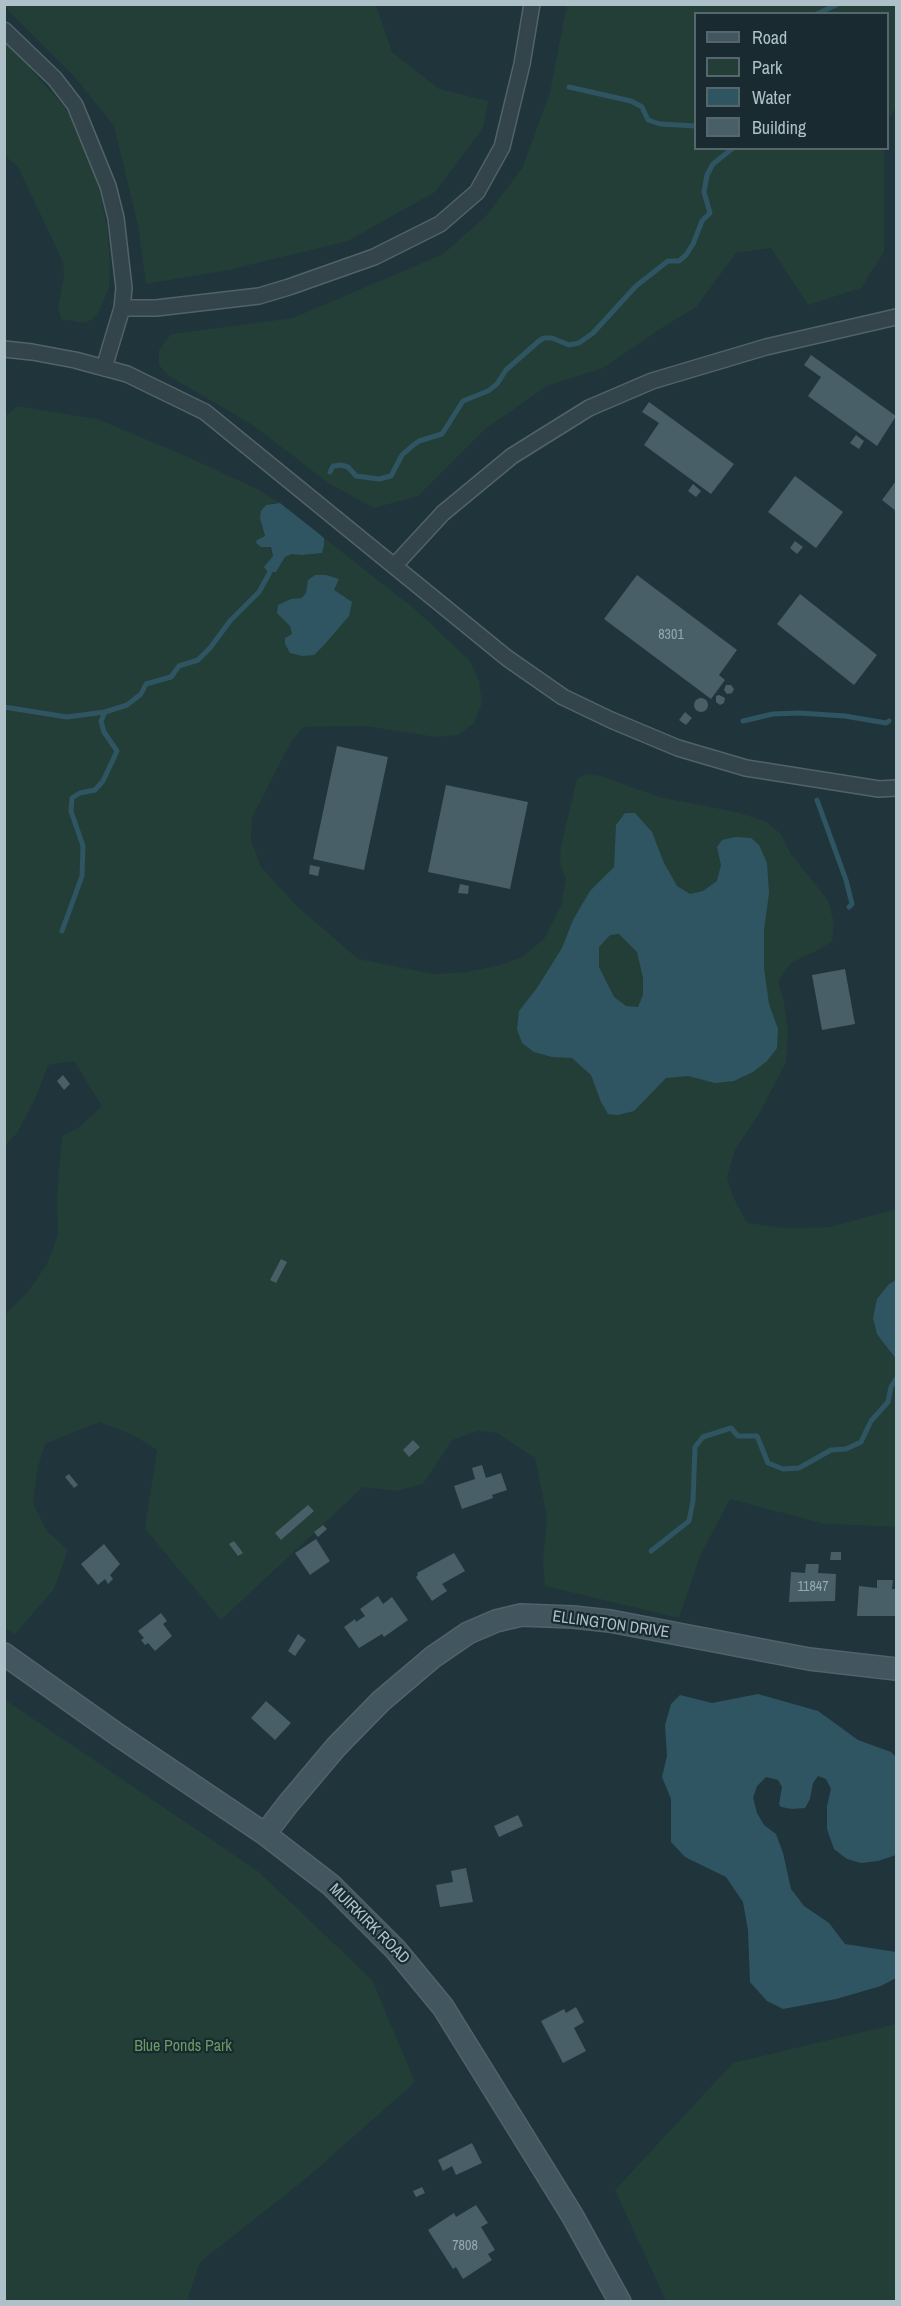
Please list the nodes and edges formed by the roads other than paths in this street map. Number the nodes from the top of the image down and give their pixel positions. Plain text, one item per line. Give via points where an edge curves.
1 (532, 4) edge
2 (4, 30) edge
3 (122, 308) junction
4 (897, 317) edge
5 (4, 349) edge
6 (104, 368) junction
7 (395, 565) junction
8 (897, 788) edge
9 (4, 1654) edge
10 (897, 1669) edge
11 (265, 1834) junction
12 (620, 2301) edge

1 - 3 street via 502,147 477,192 440,224 374,257 259,296
2 - 3 street via 66,92 96,153 117,218 124,288
3 - 6 street
4 - 7 street via 766,347 652,381 589,408 512,456 443,513
5 - 6 street
6 - 7 street via 155,386 205,412
7 - 8 street via 507,658 563,697 611,720 678,748 746,768 879,789
9 - 11 main road, MUIRKIRK ROAD
10 - 11 main road, ELLINGTON DRIVE via 809,1659 573,1617 521,1616 495,1621 468,1633 381,1701 336,1747
11 - 12 main road, MUIRKIRK ROAD via 332,1885 415,1971 441,2004 572,2215

